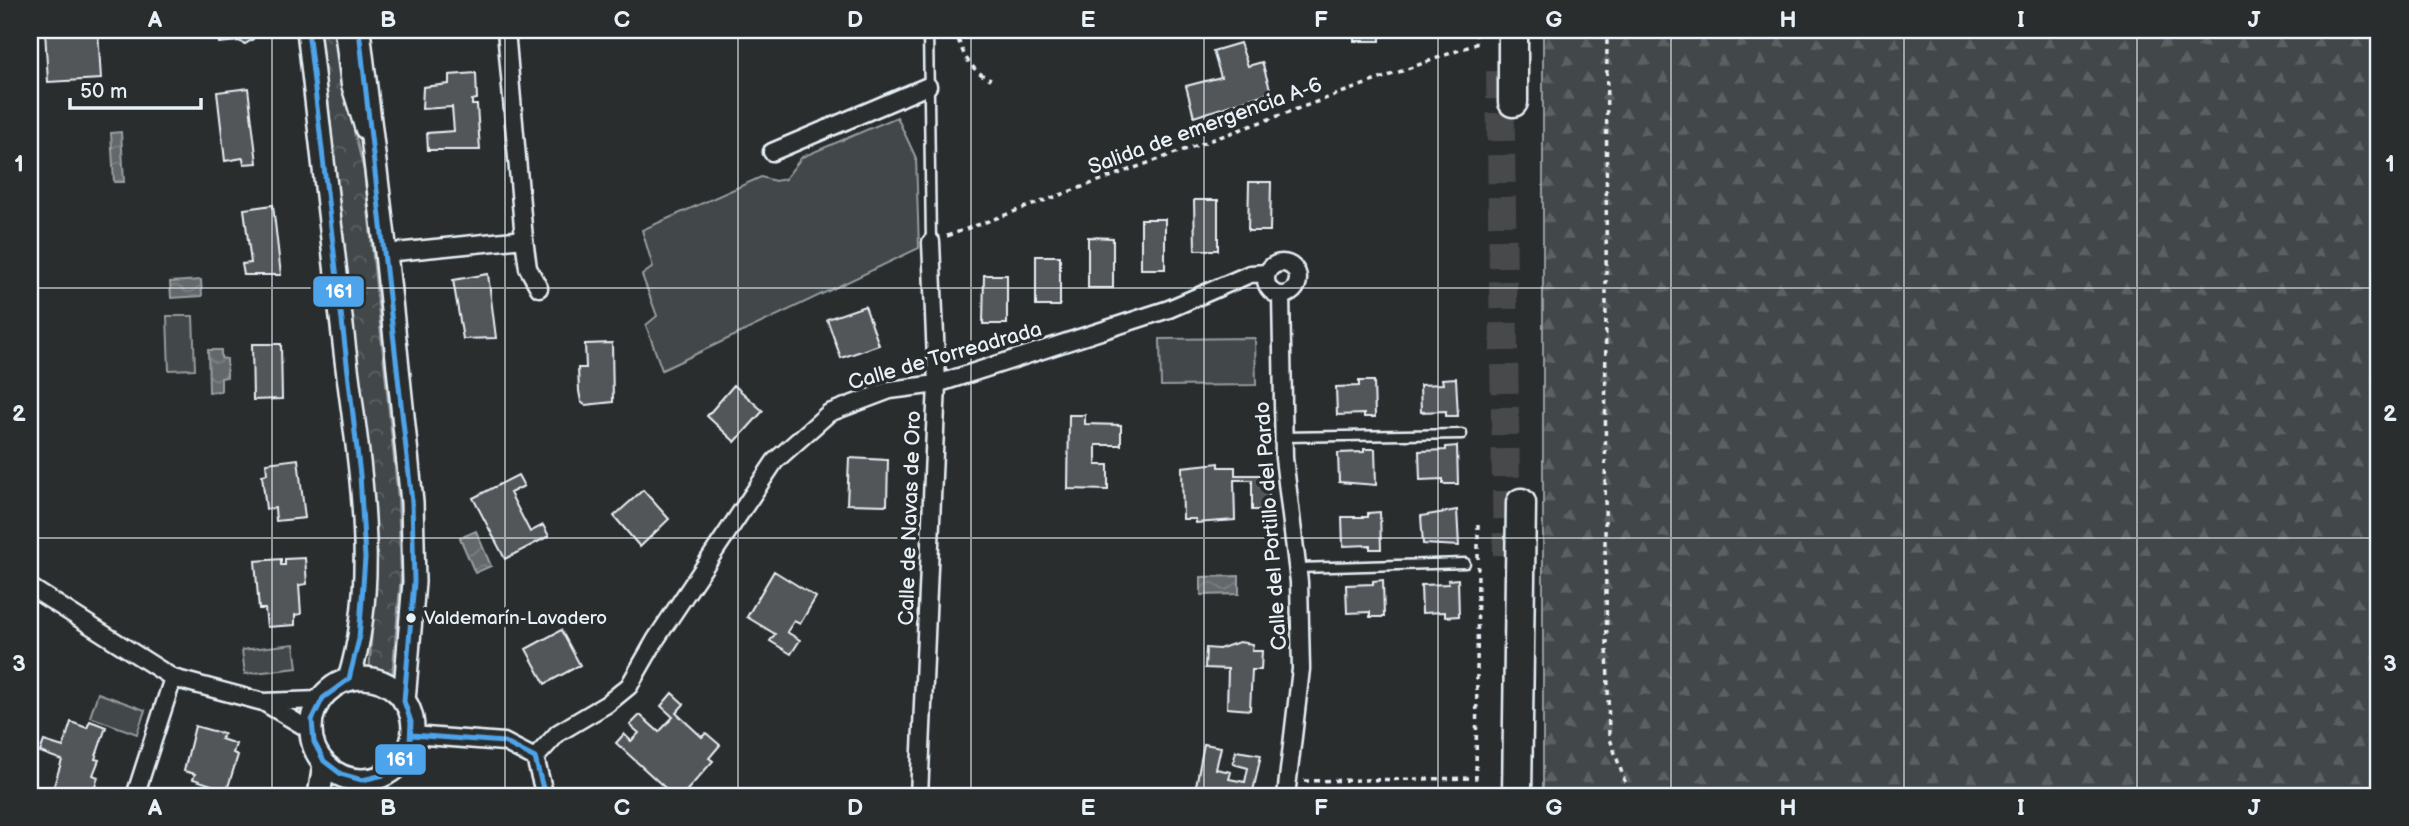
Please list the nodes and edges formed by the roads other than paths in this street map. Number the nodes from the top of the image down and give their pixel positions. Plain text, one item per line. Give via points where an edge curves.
1 (308, 30) edge
2 (343, 30) edge
3 (359, 30) edge
4 (506, 30) edge
5 (928, 30) edge
6 (1513, 30) edge
7 (928, 86) junction
8 (1513, 102) dead end
9 (772, 152) dead end
10 (375, 162) junction
11 (524, 239) junction
12 (932, 242) joint
13 (386, 253) junction
14 (1267, 273) junction
15 (539, 288) dead end
16 (1282, 295) junction
17 (937, 384) junction
18 (1462, 434) dead end
19 (1284, 437) junction
20 (1521, 503) dead end
21 (1465, 563) dead end
22 (1298, 568) junction
23 (30, 587) edge
24 (173, 678) junction
25 (349, 680) junction
26 (319, 700) junction
27 (404, 701) junction
28 (262, 702) junction
29 (310, 730) junction
30 (412, 735) junction
31 (535, 758) junction
32 (324, 764) junction
33 (364, 788) edge
34 (1288, 789) edge
35 (135, 796) edge
36 (319, 796) edge
37 (545, 796) edge
38 (919, 796) edge
39 (1517, 796) edge

1 - 25 street via 363,502 365,583
2 - 10 street via 350,85
3 - 10 street
4 - 11 street
5 - 7 lane
6 - 8 highway
7 - 9 street
7 - 12 lane
10 - 13 street
11 - 13 street
11 - 15 street via 528,268
12 - 17 street, Calle de Navas de Oro
13 - 27 street via 412,502 414,582
14 - 16 street via 1269,288
14 - 16 street via 1279,264 1294,268 1295,288
14 - 17 street, Calle de Torreadrada via 1250,274 1169,310
16 - 19 street, Calle del Portillo del Pardo
17 - 31 street, Calle de Torreadrada via 890,390 830,413 775,461 629,686 558,733
17 - 38 street, Calle de Navas de Oro
18 - 19 lane
19 - 22 street, Calle del Portillo del Pardo
20 - 39 highway
21 - 22 lane
22 - 34 street, Calle del Portillo del Pardo via 1301,669
23 - 24 street
24 - 28 street
24 - 35 street
25 - 26 street
25 - 27 street via 369,678 384,683
26 - 28 street
26 - 29 street
27 - 30 street
28 - 29 street
29 - 32 street
30 - 31 street via 504,742
30 - 33 street via 397,766
31 - 37 street
32 - 33 street
32 - 36 street

